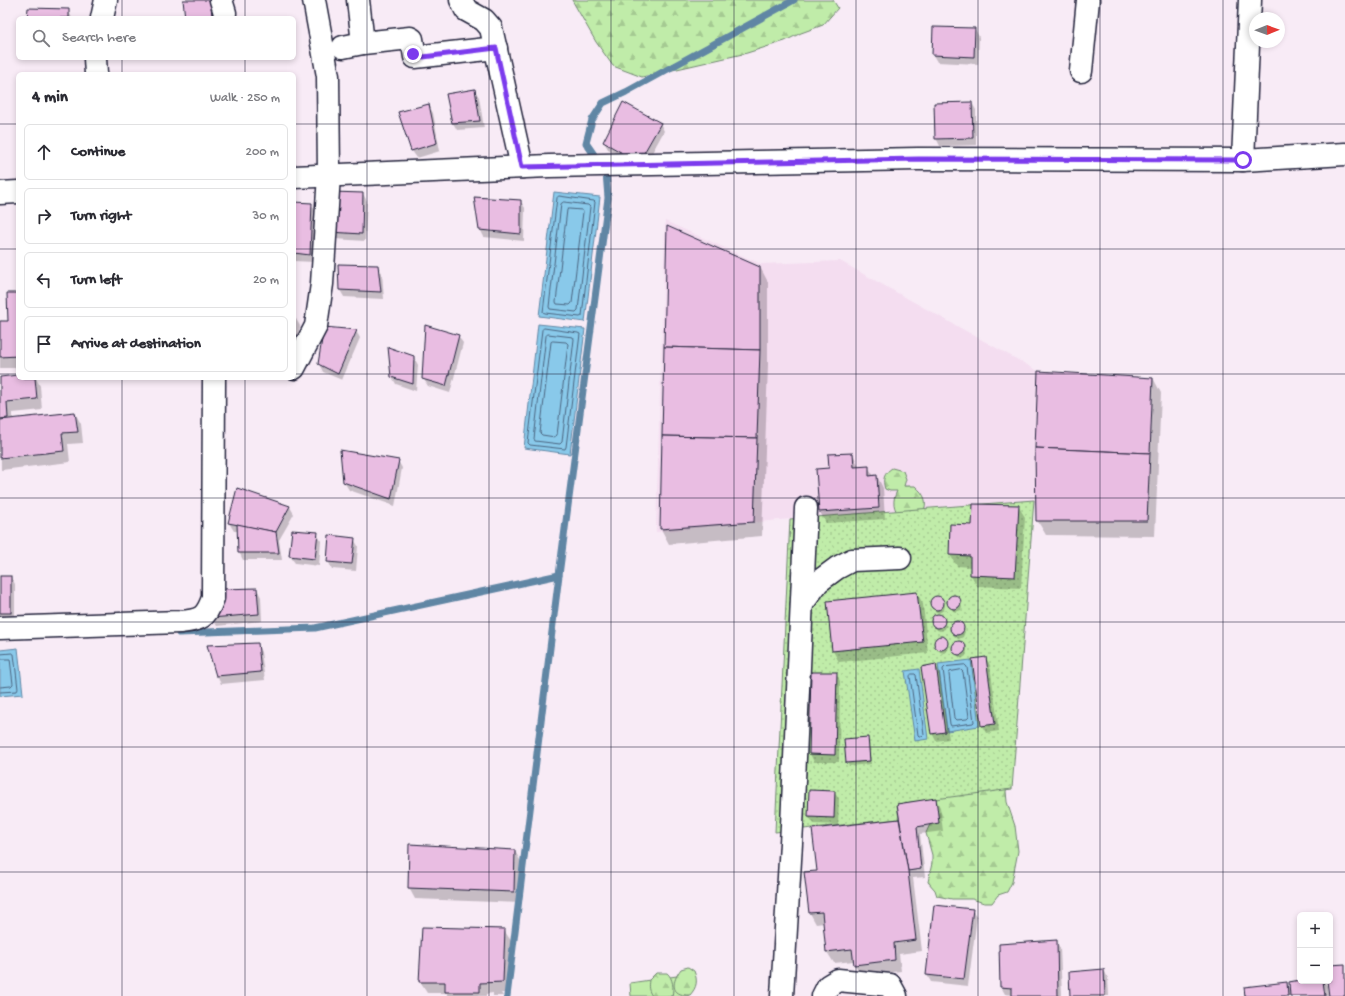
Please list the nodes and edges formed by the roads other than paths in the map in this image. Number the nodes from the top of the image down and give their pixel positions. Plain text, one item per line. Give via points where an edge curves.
1 (106, 0) edge
2 (221, 0) edge
3 (314, 0) edge
4 (358, 0) edge
5 (461, 0) edge
6 (1088, 0) edge
7 (1250, 0) edge
8 (102, 16) edge
9 (224, 16) edge
10 (496, 48) junction
11 (95, 60) edge
12 (1081, 71) dead end
13 (96, 72) edge
14 (1345, 154) edge
15 (1243, 160) junction
16 (522, 167) junction
17 (330, 175) junction
18 (296, 177) edge
19 (16, 192) edge
20 (0, 193) edge
21 (296, 364) edge
22 (214, 380) edge
23 (806, 508) dead end
24 (900, 558) dead end
25 (802, 604) junction
26 (0, 628) edge
27 (782, 996) edge
28 (823, 996) edge
29 (896, 996) edge

1 - 8 street
2 - 9 street
3 - 17 street via 328,76
4 - 10 street via 353,45 410,38 415,58
5 - 10 street via 466,10 484,20 491,28
6 - 12 street
7 - 15 street
10 - 16 street
11 - 13 street
14 - 15 street
15 - 16 street via 918,159
16 - 17 street
17 - 18 street
17 - 21 street via 322,284 316,326
19 - 20 street
22 - 26 street via 212,598 209,608 202,617 180,622
23 - 25 street
24 - 25 street via 852,560 818,582
25 - 27 street
28 - 29 street via 828,986 838,980 890,986

